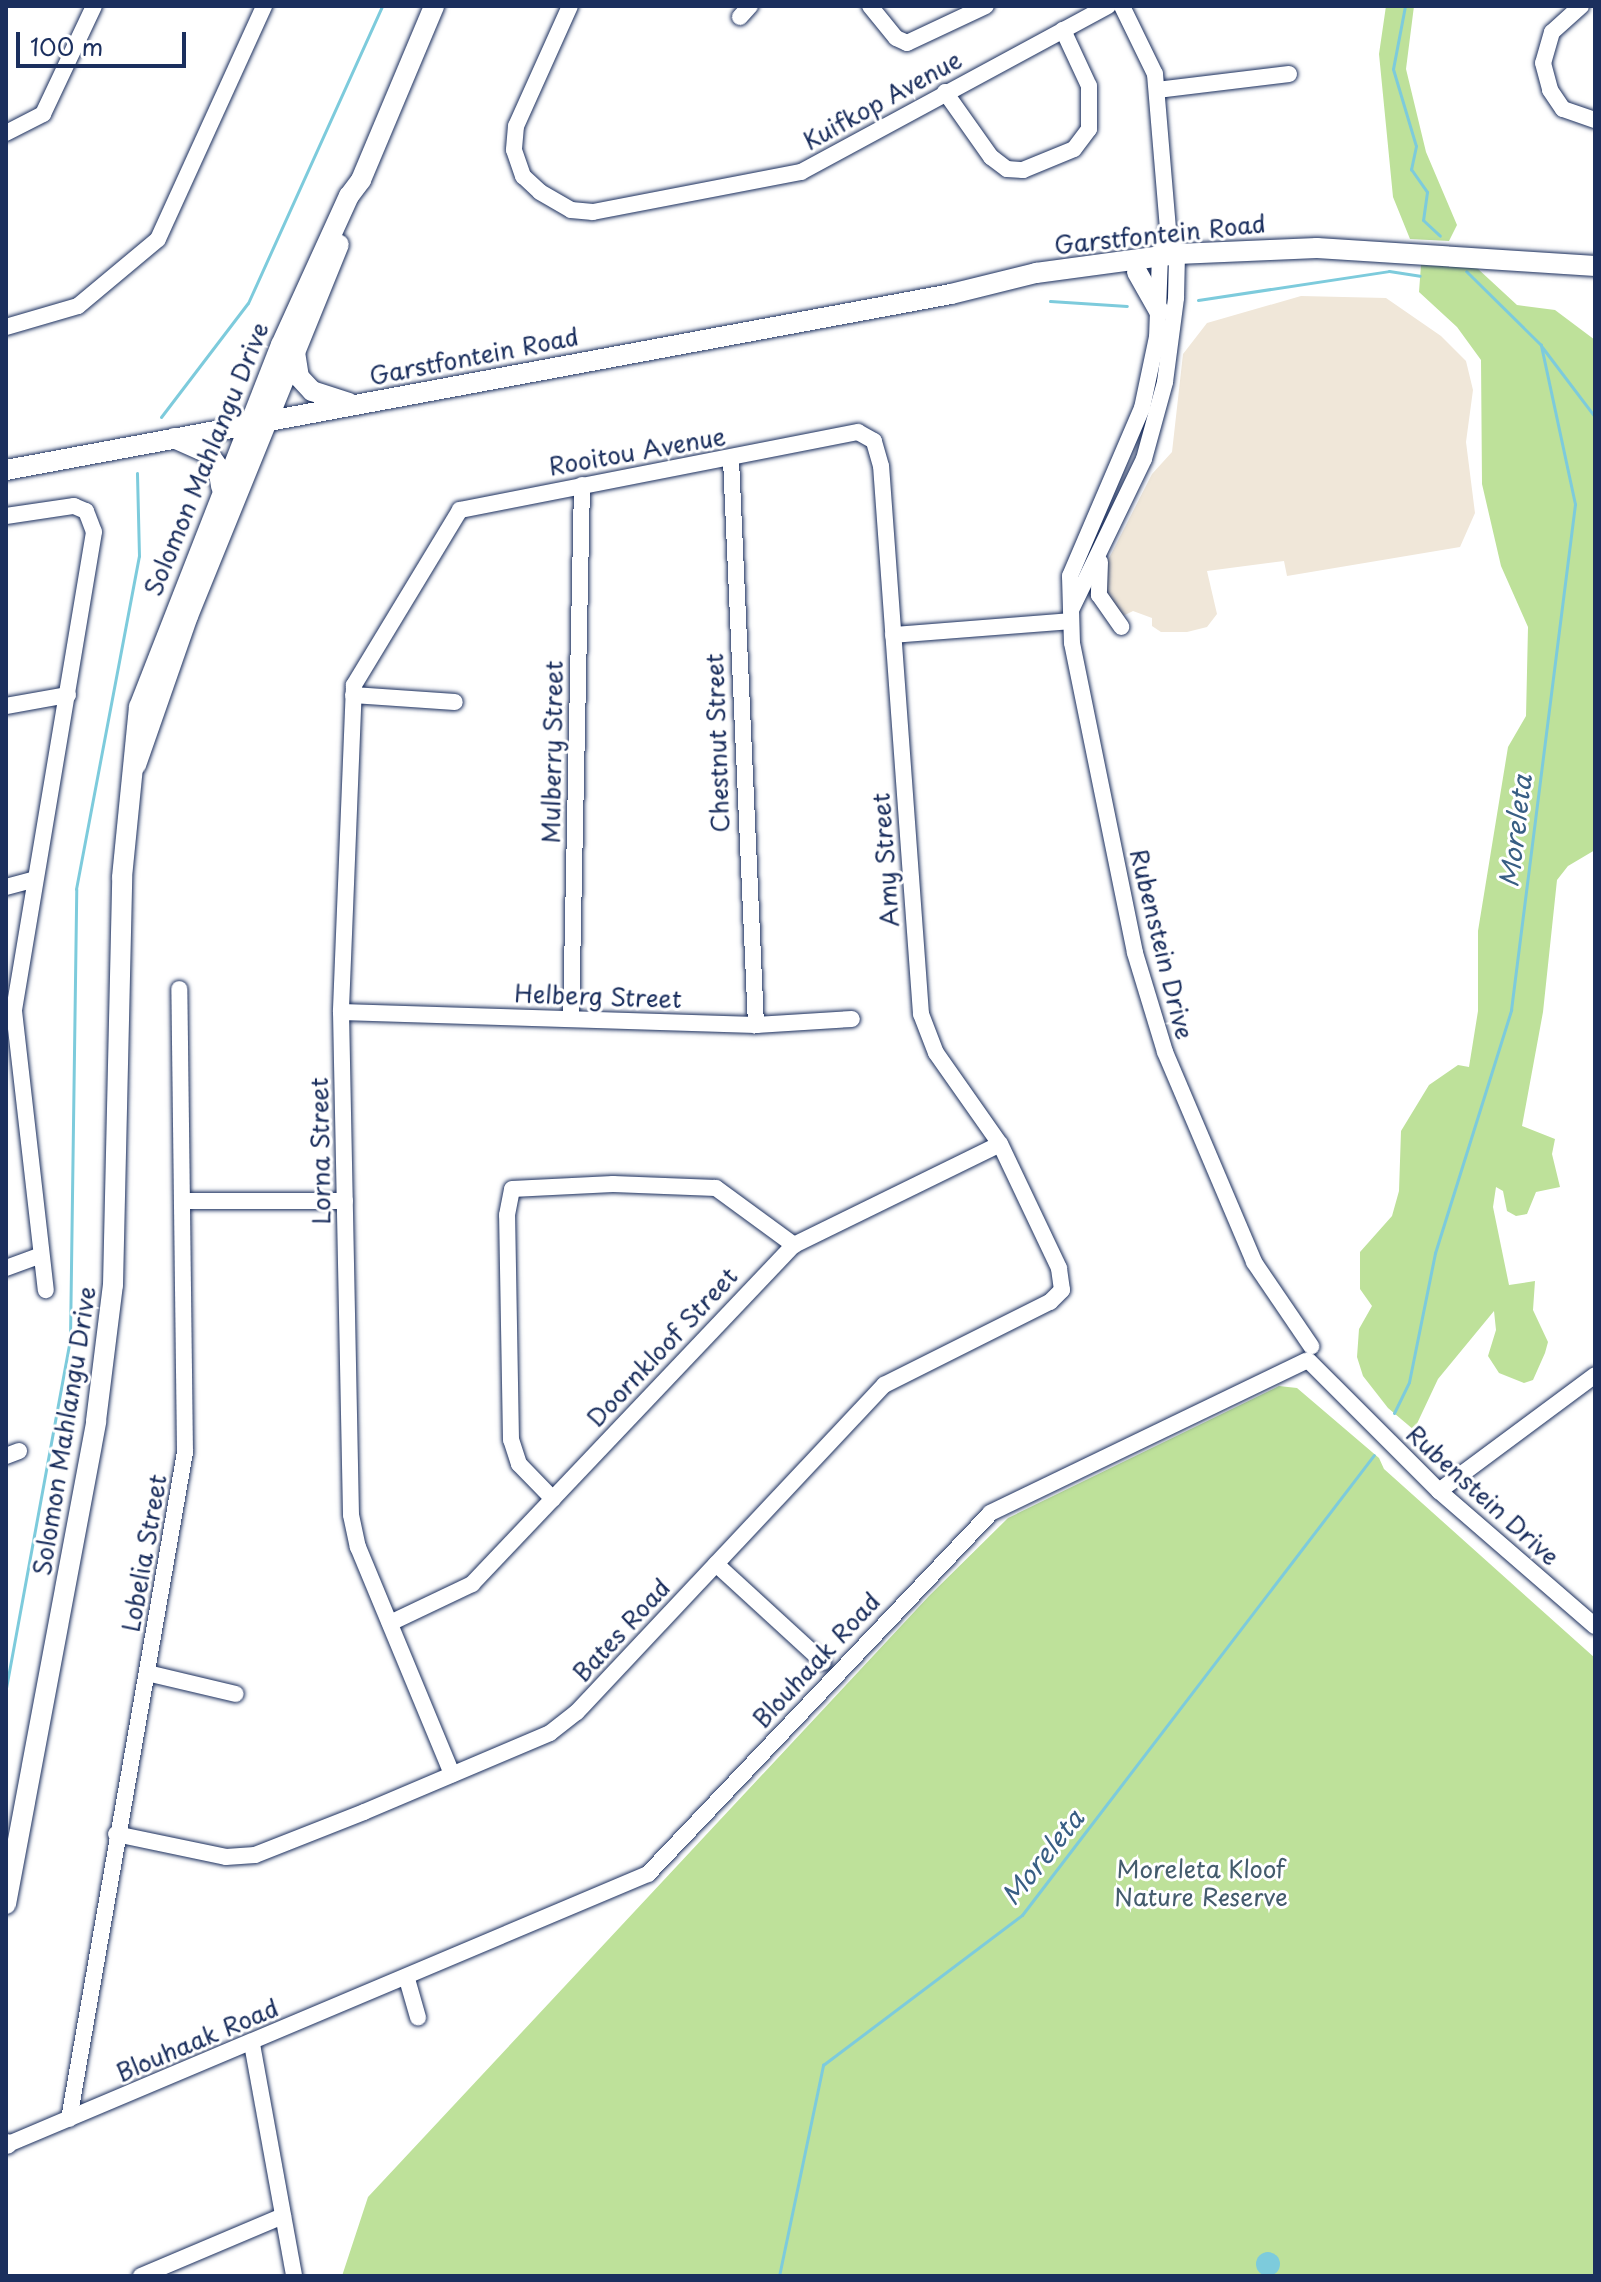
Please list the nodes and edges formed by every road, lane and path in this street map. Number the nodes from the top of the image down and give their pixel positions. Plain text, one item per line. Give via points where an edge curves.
1 (94, 6) edge
2 (264, 6) edge
3 (434, 6) edge
4 (570, 6) edge
5 (870, 6) edge
6 (986, 6) edge
7 (1108, 6) edge
8 (1122, 6) edge
9 (1581, 6) edge
10 (1063, 30) junction
11 (1289, 74) dead end
12 (1157, 90) junction
13 (945, 92) junction
14 (1595, 120) edge
15 (6, 133) edge
16 (361, 180) junction
17 (1168, 261) junction
18 (1595, 266) edge
19 (1137, 272) junction
20 (951, 294) junction
21 (1159, 311) junction
22 (6, 327) edge
23 (295, 352) junction
24 (355, 405) junction
25 (268, 419) junction
26 (248, 423) junction
27 (849, 431) joint
28 (169, 437) junction
29 (731, 459) junction
30 (6, 470) edge
31 (582, 485) junction
32 (221, 487) junction
33 (6, 516) edge
34 (444, 532) joint
35 (1103, 544) junction
36 (1071, 615) junction
37 (1121, 627) dead end
38 (893, 630) junction
39 (68, 695) junction
40 (353, 695) junction
41 (455, 702) dead end
42 (6, 706) edge
43 (134, 769) junction
44 (33, 880) junction
45 (6, 887) edge
46 (179, 989) dead end
47 (341, 1012) junction
48 (571, 1019) junction
49 (852, 1019) dead end
50 (756, 1025) junction
51 (12, 1062) edge
52 (1000, 1144) junction
53 (183, 1201) junction
54 (345, 1201) junction
55 (794, 1245) junction
56 (41, 1255) junction
57 (6, 1268) edge
58 (1059, 1268) joint
59 (46, 1290) dead end
60 (1308, 1353) junction
61 (1592, 1382) edge
62 (1443, 1487) junction
63 (553, 1499) junction
64 (716, 1564) junction
65 (1595, 1619) edge
66 (390, 1623) junction
67 (1595, 1626) edge
68 (823, 1662) dead end
69 (147, 1673) junction
70 (236, 1694) dead end
71 (452, 1774) junction
72 (116, 1834) junction
73 (6, 1904) edge
74 (407, 1979) junction
75 (418, 2017) dead end
76 (252, 2044) junction
77 (69, 2119) junction
78 (6, 2144) edge
79 (283, 2216) junction
80 (141, 2276) edge
81 (294, 2276) edge

1 - 15 street via 43,114
2 - 22 street via 158,239 78,306
3 - 16 main road, Solomon Mahlangu Drive
4 - 13 street, Kuifkop Avenue via 516,126 514,150 523,176 571,210 593,212 801,172
5 - 6 street via 896,38 907,43
7 - 10 street, Kuifkop Avenue
8 - 12 street via 1148,52
9 - 14 street via 1552,32 1543,63 1550,90 1563,109
10 - 13 street, Kuifkop Avenue
10 - 13 street via 1089,86 1089,129 1074,149 1023,170 1007,169 991,157
11 - 12 street
12 - 17 street
16 - 23 main road, Solomon Mahlangu Drive
16 - 26 main road, Solomon Mahlangu Drive via 305,287
17 - 18 main road, Garstfontein Road via 1376,251
17 - 19 main road, Garstfontein Road
17 - 20 main road, Garstfontein Road via 1036,273
17 - 21 street, Rubenstein Drive
17 - 35 street via 1168,363 1148,446
19 - 20 main road, Garstfontein Road
19 - 21 main road
20 - 24 main road, Garstfontein Road
21 - 36 street, Rubenstein Drive via 1138,422 1070,576
23 - 24 main road via 299,377 312,391
23 - 25 main road, Solomon Mahlangu Drive
24 - 25 main road, Garstfontein Road
25 - 26 main road, Garstfontein Road
25 - 43 main road, Solomon Mahlangu Drive via 188,616
26 - 28 main road, Garstfontein Road
26 - 32 main road, Solomon Mahlangu Drive
27 - 29 street, Rooitou Avenue
27 - 38 street, Amy Street via 870,437 878,450
28 - 30 main road, Garstfontein Road
28 - 32 main road via 208,453 218,467
29 - 31 street, Rooitou Avenue
29 - 50 street, Chestnut Street
31 - 34 street, Rooitou Avenue via 466,508
31 - 48 street, Mulberry Street
32 - 43 main road, Solomon Mahlangu Drive via 139,707
33 - 39 street via 81,508 92,522
34 - 40 street, Lorna Street via 363,666
35 - 36 street
35 - 37 street via 1097,589
36 - 38 street
36 - 60 street, Rubenstein Drive via 1086,723 1154,1022 1231,1215
38 - 52 street, Amy Street via 921,1014 936,1053
39 - 42 street
39 - 44 street
40 - 41 street
40 - 47 street, Lorna Street
43 - 73 main road, Solomon Mahlangu Drive via 122,877 113,1285 96,1421
44 - 45 street
44 - 51 street via 14,1000
46 - 53 street, Lobelia Street
47 - 48 street, Helberg Street
47 - 54 street, Lorna Street
48 - 50 street, Helberg Street
49 - 50 street, Helberg Street
51 - 56 street
52 - 55 street, Doornkloof Street
52 - 58 street, Amy Street
53 - 54 street
53 - 69 street, Lobelia Street via 186,1439
54 - 66 street, Lorna Street via 351,1515 358,1547
55 - 63 street, Doornkloof Street
55 - 63 street via 716,1188 518,1185 508,1194 511,1440 519,1464
56 - 57 street
56 - 59 street
58 - 64 street, Bates Road via 1063,1281 1056,1298 884,1385
60 - 62 street, Rubenstein Drive
60 - 74 street, Blouhaak Road via 984,1518 648,1874
61 - 62 street
62 - 65 street, Rubenstein Drive
62 - 67 street, Rubenstein Drive
63 - 66 street, Doornkloof Street via 472,1584
64 - 68 street
64 - 71 street, Bates Road via 565,1724
66 - 71 street, Lorna Street
69 - 70 street
69 - 72 street, Lobelia Street
71 - 72 street, Bates Road via 241,1858
72 - 77 street, Lobelia Street
74 - 75 street
74 - 76 street, Blouhaak Road
76 - 77 street, Blouhaak Road
76 - 79 street
77 - 78 street, Blouhaak Road
79 - 80 street
79 - 81 street

